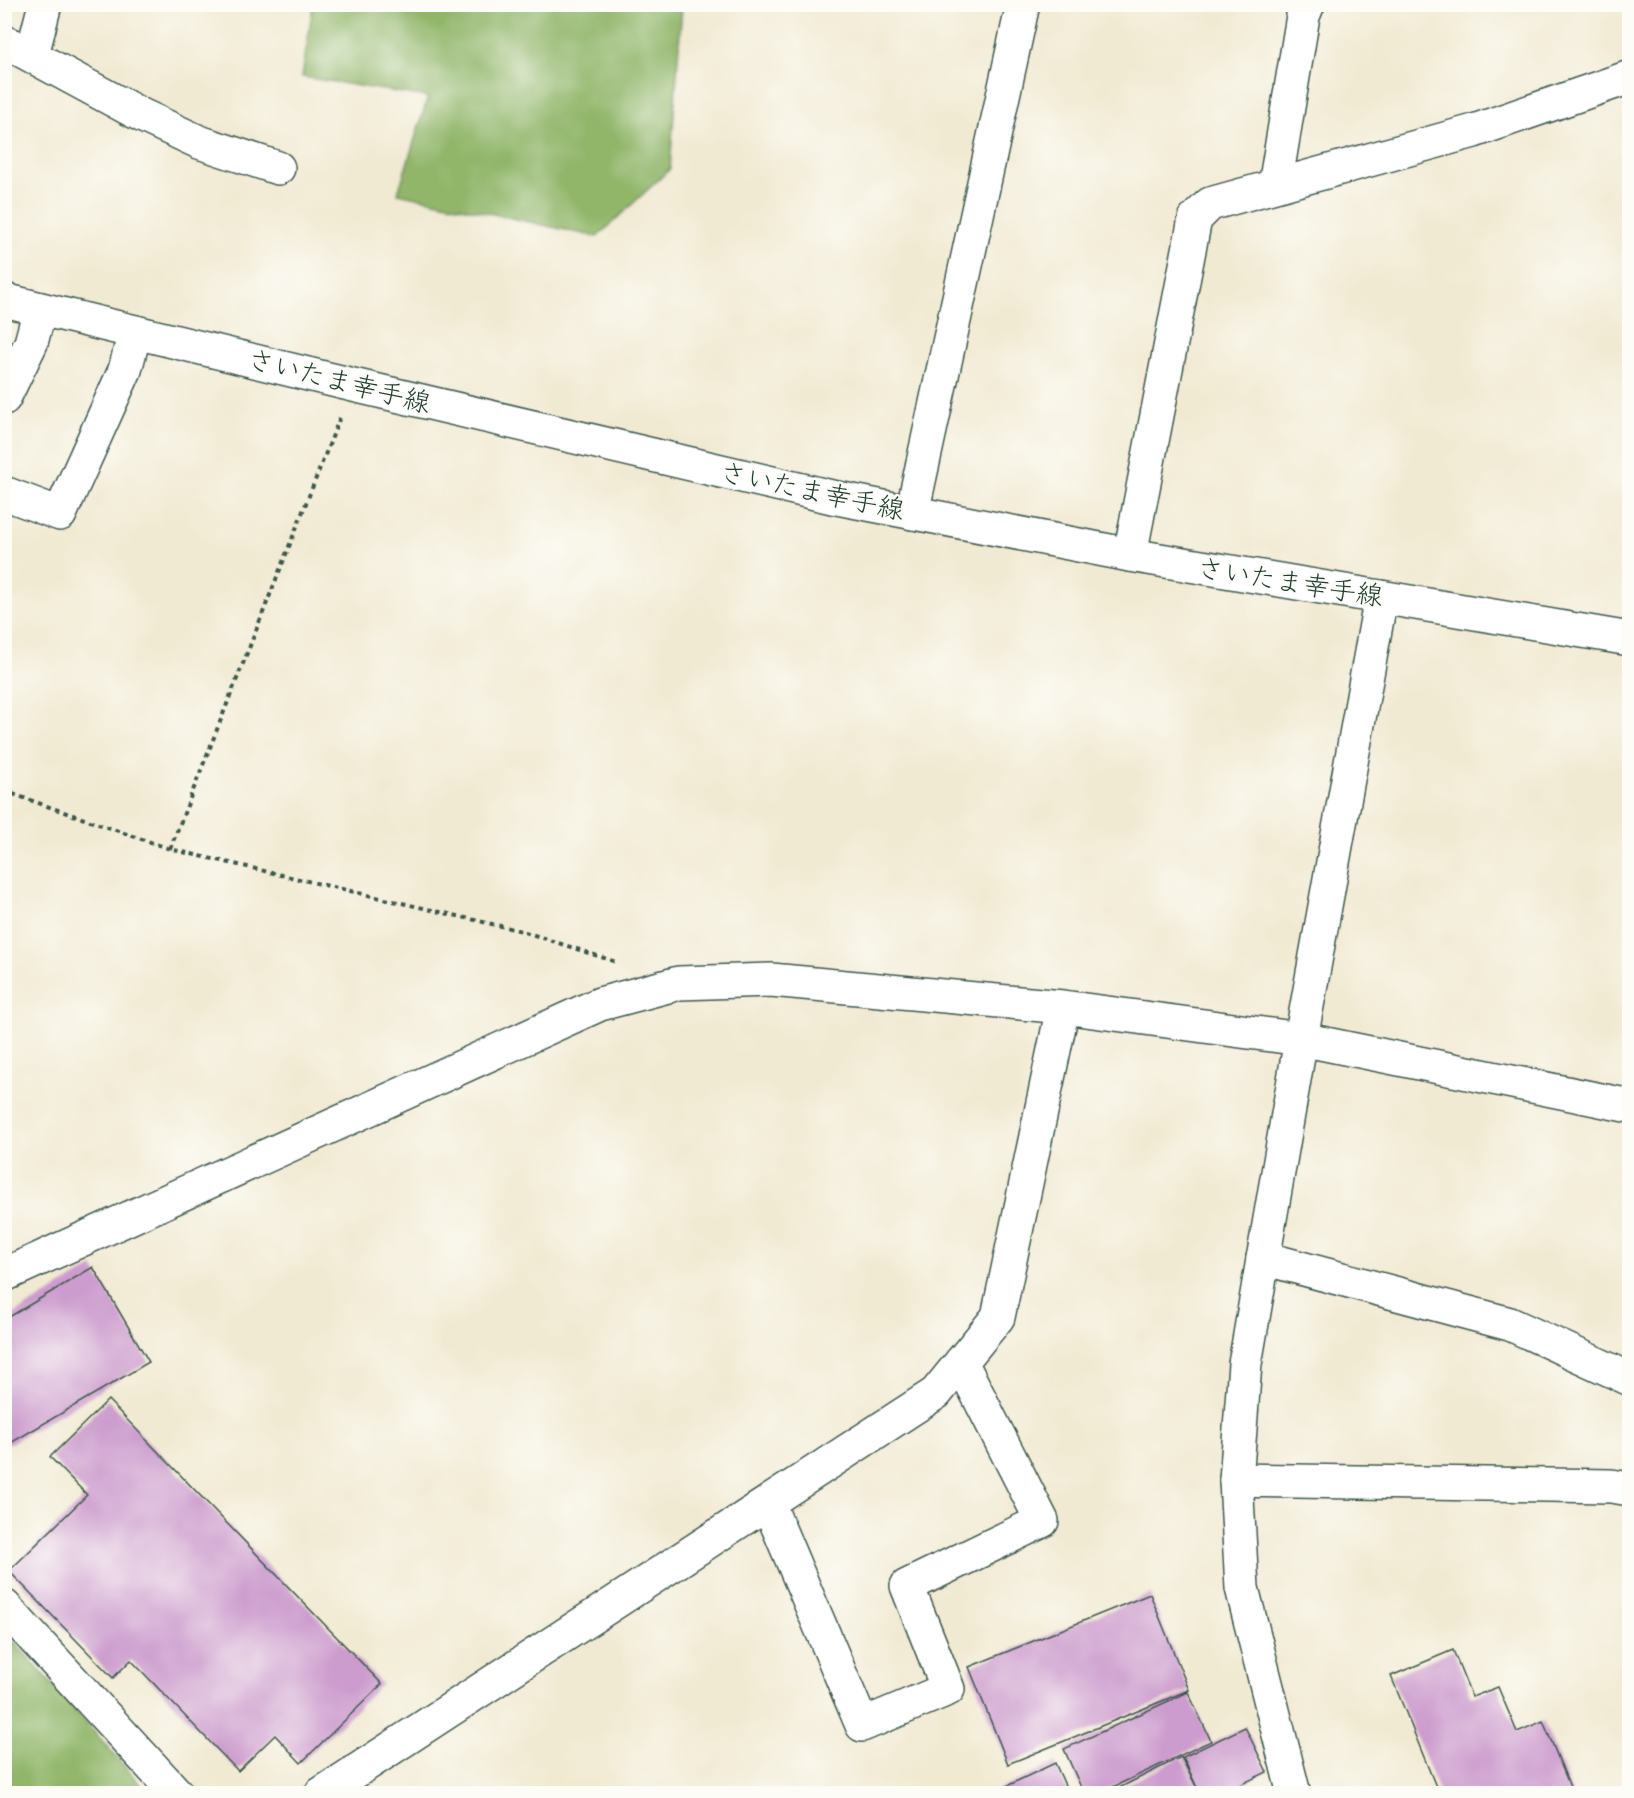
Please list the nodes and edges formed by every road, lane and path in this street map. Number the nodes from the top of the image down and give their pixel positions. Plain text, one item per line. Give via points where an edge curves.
1 (45, 4) edge
2 (1023, 4) edge
3 (1308, 4) edge
4 (18, 48) edge
5 (1629, 76) edge
6 (278, 168) dead end
7 (1275, 186) junction
8 (4, 300) edge
9 (40, 309) junction
10 (135, 332) junction
11 (353, 385) junction
12 (4, 398) edge
13 (4, 493) edge
14 (912, 513) junction
15 (1130, 555) junction
16 (1381, 597) junction
17 (1629, 639) edge
18 (4, 791) edge
19 (170, 849) junction
20 (623, 964) dead end
21 (1064, 1007) junction
22 (1301, 1039) junction
23 (1629, 1106) edge
24 (1263, 1258) junction
25 (4, 1275) edge
26 (962, 1362) junction
27 (1629, 1379) edge
28 (1236, 1480) junction
29 (1629, 1489) edge
30 (768, 1503) junction
31 (4, 1606) edge
32 (177, 1794) edge
33 (321, 1794) edge
34 (1294, 1794) edge

1 - 4 street
2 - 14 street
3 - 7 street
4 - 6 street via 199,142
5 - 7 street via 1474,131
7 - 15 street via 1210,204 1195,219
8 - 9 street, さいたま幸手線
9 - 10 street, さいたま幸手線
9 - 12 street via 31,343
10 - 11 street, さいたま幸手線
10 - 13 street via 125,370 60,514
11 - 14 street, さいたま幸手線
11 - 19 path
14 - 15 street, さいたま幸手線
15 - 16 street, さいたま幸手線
16 - 17 street, さいたま幸手線
16 - 22 street
18 - 19 path
19 - 20 path via 522,930
21 - 22 street
21 - 25 street via 771,980 679,983 600,1004
21 - 26 street via 998,1317
22 - 23 street
22 - 24 street
24 - 27 street via 1510,1324
24 - 28 street via 1245,1364
26 - 30 street via 936,1393
26 - 30 street via 1042,1521 907,1586 948,1689 862,1725
28 - 29 street
28 - 34 street via 1242,1588
30 - 33 street
31 - 32 street

